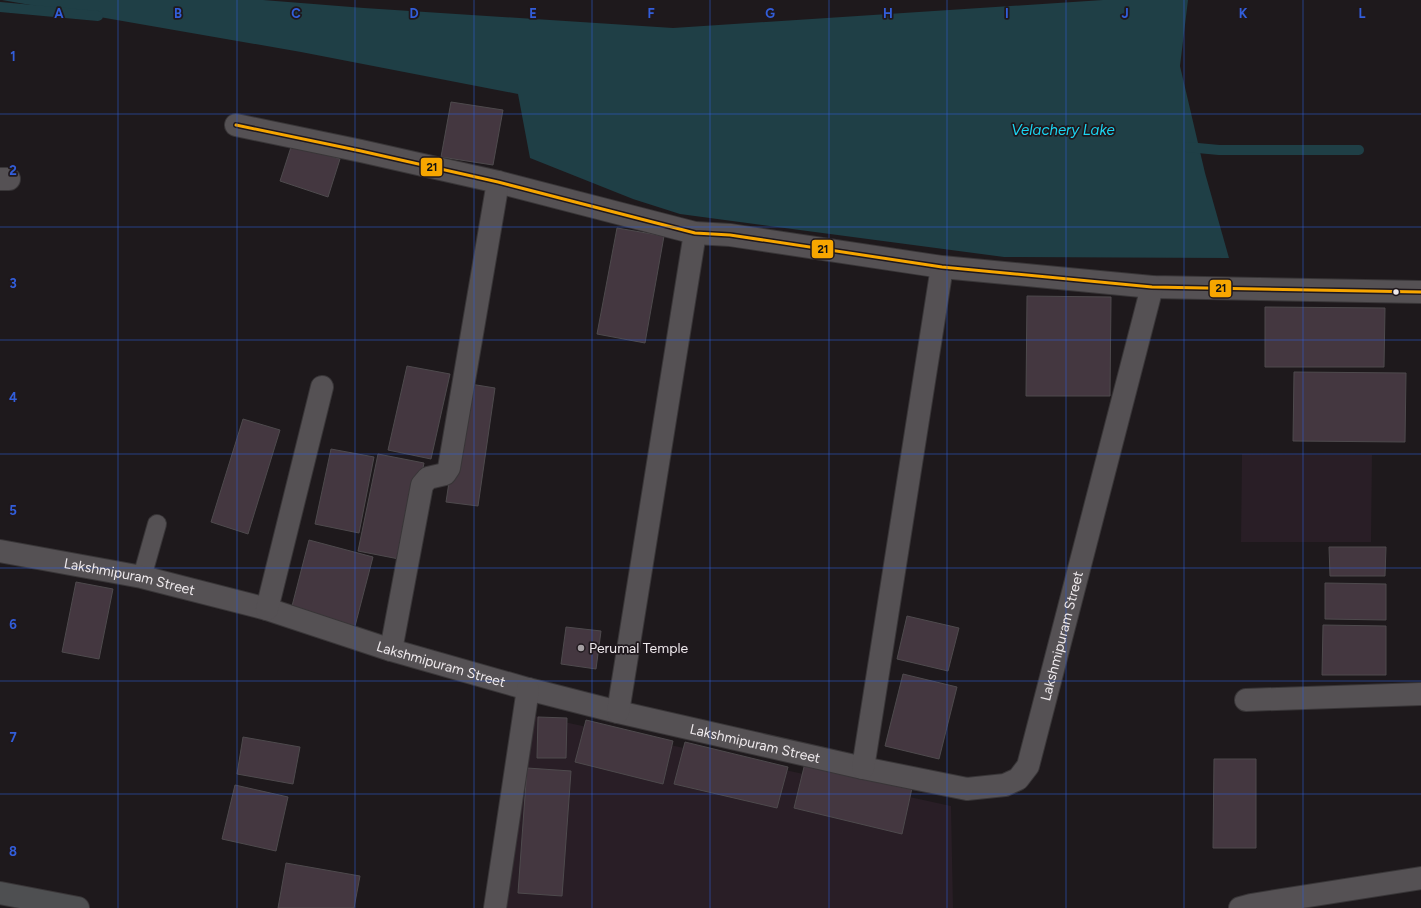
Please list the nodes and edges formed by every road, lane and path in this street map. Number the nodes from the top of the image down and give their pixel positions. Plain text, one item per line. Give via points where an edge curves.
1 (236, 125) dead end
2 (498, 182) junction
3 (695, 233) junction
4 (942, 267) junction
5 (1152, 288) junction
6 (1421, 292) edge
7 (322, 387) dead end
8 (157, 524) dead end
9 (0, 551) edge
10 (142, 577) junction
11 (267, 609) junction
12 (391, 650) junction
13 (528, 689) junction
14 (1421, 694) edge
15 (1246, 700) dead end
16 (618, 712) junction
17 (863, 768) junction
18 (1421, 878) edge
19 (0, 893) edge
20 (78, 908) edge
21 (494, 908) edge
22 (1240, 908) edge

1 - 2 street
2 - 3 street
2 - 12 street via 449,468 445,474 428,478 422,485
3 - 4 street via 730,235
3 - 16 street
4 - 5 street
4 - 17 street
5 - 6 street
5 - 17 street, Lakshmipuram Street via 1028,766 1018,779 1005,785 967,789
7 - 11 street
8 - 10 lane
9 - 10 street, Lakshmipuram Street
10 - 11 street, Lakshmipuram Street
11 - 12 street, Lakshmipuram Street
12 - 13 street, Lakshmipuram Street
13 - 16 street, Lakshmipuram Street
13 - 21 street
14 - 15 street
16 - 17 street, Lakshmipuram Street
18 - 22 street
19 - 20 street

